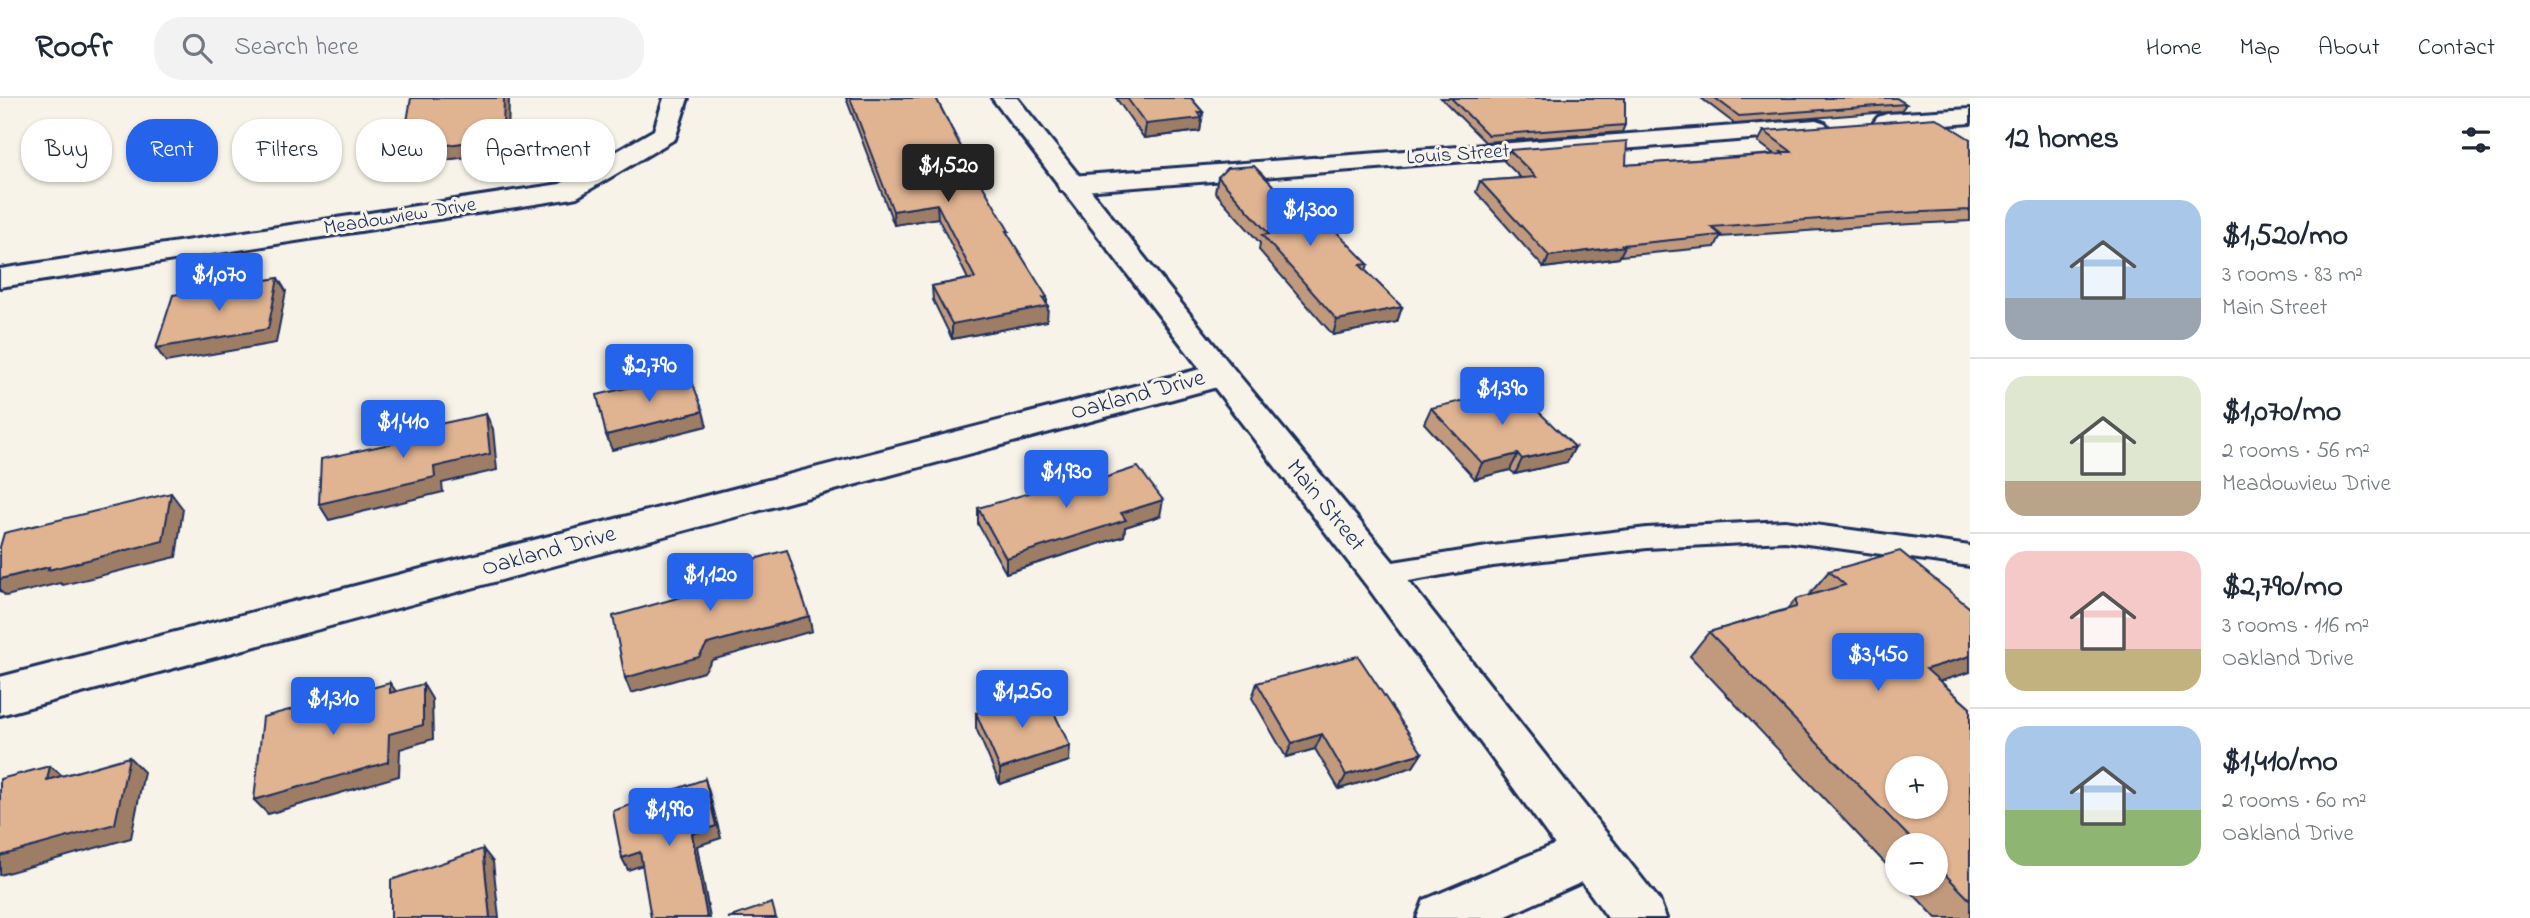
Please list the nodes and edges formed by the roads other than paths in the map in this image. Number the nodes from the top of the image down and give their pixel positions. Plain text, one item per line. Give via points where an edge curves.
1 (676, 98) edge
2 (1004, 98) edge
3 (1970, 116) edge
4 (1071, 184) junction
5 (0, 278) edge
6 (1220, 375) junction
7 (1970, 556) edge
8 (1381, 575) junction
9 (0, 696) edge
10 (1591, 853) junction
11 (1443, 918) edge
12 (1640, 918) edge

1 - 5 street, Meadowview Drive via 666,134 567,191
2 - 4 street, Main Street
3 - 4 street, Louis Street
4 - 6 street, Main Street
6 - 8 street, Main Street
6 - 9 street, Oakland Drive
7 - 8 lane via 1785,531 1634,539
8 - 10 street, Main Street
10 - 11 street
10 - 12 street, Main Street

